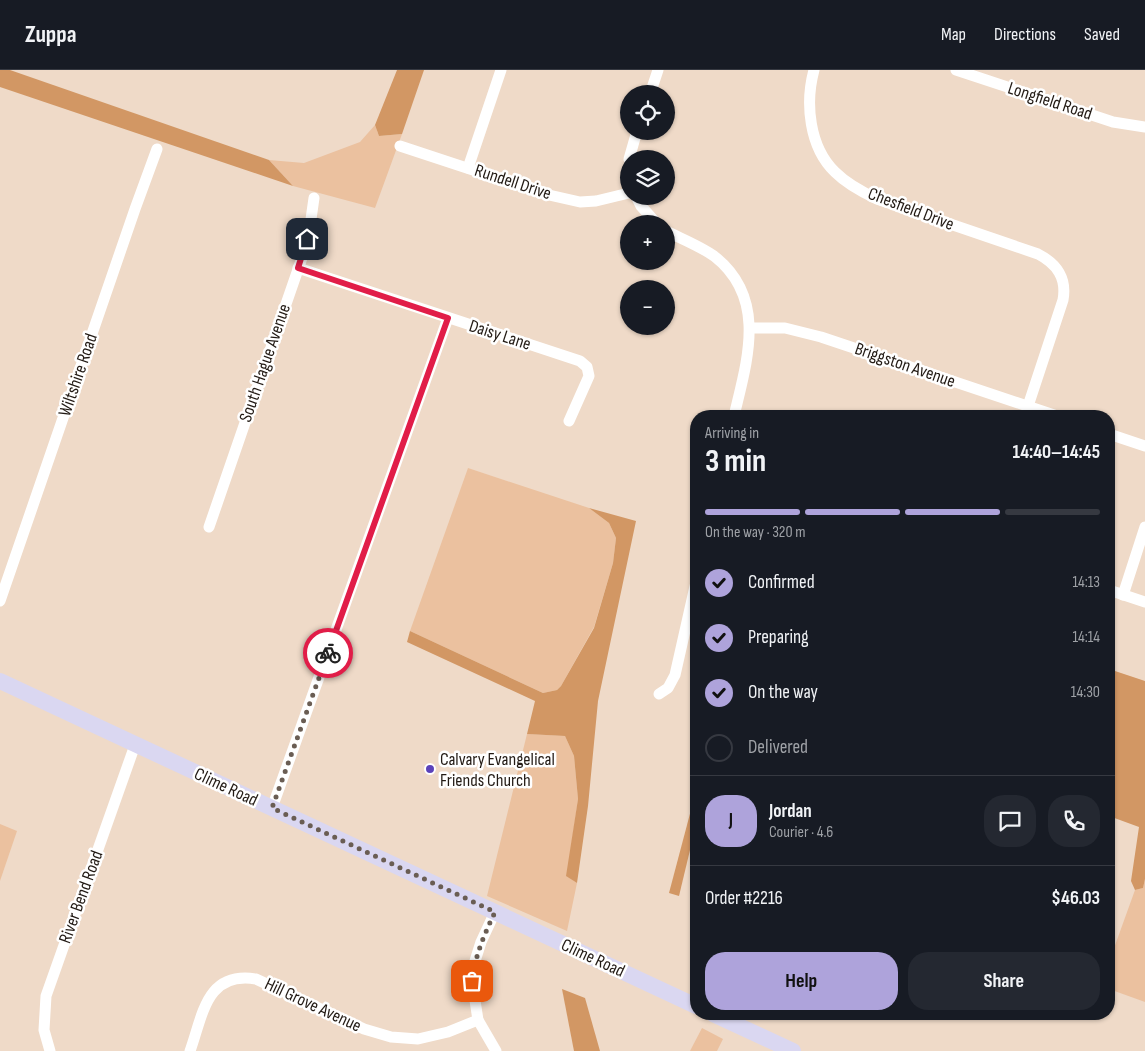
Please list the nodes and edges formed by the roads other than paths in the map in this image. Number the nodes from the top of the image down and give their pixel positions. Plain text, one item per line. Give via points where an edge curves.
1 (502, 70) edge
2 (658, 70) edge
3 (814, 70) edge
4 (956, 70) edge
5 (653, 85) edge
6 (1145, 127) edge
7 (400, 146) dead end
8 (157, 149) dead end
9 (468, 168) junction
10 (620, 195) edge
11 (314, 198) dead end
12 (640, 205) edge
13 (648, 215) edge
14 (675, 235) edge
15 (298, 268) junction
16 (448, 318) junction
17 (750, 328) junction
18 (1028, 406) junction
19 (735, 410) edge
20 (1040, 410) edge
21 (569, 421) dead end
22 (1115, 436) edge
23 (1145, 446) edge
24 (209, 527) dead end
25 (1145, 527) edge
26 (1115, 592) edge
27 (1123, 595) junction
28 (0, 601) edge
29 (1145, 602) edge
30 (690, 609) edge
31 (0, 681) edge
32 (659, 694) dead end
33 (135, 745) junction
34 (272, 808) junction
35 (495, 912) junction
36 (690, 1003) edge
37 (478, 1020) junction
38 (726, 1020) edge
39 (50, 1051) edge
40 (190, 1051) edge
41 (496, 1051) edge
42 (793, 1051) edge

1 - 9 street
2 - 5 street
3 - 18 street, Chesfield Drive via 809,113 814,136 834,171 877,199 1038,254 1047,258 1060,272 1065,290 1063,300
4 - 6 street, Longfield Road via 1113,122
7 - 9 street, Rundell Drive
8 - 28 street, Wiltshire Road
9 - 10 street, Rundell Drive via 580,202
11 - 15 street, South Hague Avenue
12 - 13 street
14 - 17 street via 703,249 726,267 742,292
15 - 16 street, Daisy Lane
15 - 24 street, South Hague Avenue
16 - 21 street, Daisy Lane via 580,361 587,367 589,376
16 - 34 street
17 - 18 street, Briggston Avenue via 785,328 821,337
17 - 19 street via 748,358
18 - 20 street, Briggston Avenue
22 - 23 street
25 - 27 street
26 - 27 street
27 - 29 street
30 - 32 street via 675,675 668,688
31 - 33 main road, Clime Road
33 - 34 main road, Clime Road
33 - 39 street, River Bend Road via 46,996 44,1030
34 - 35 main road, Clime Road
35 - 36 main road, Clime Road
35 - 37 street via 475,961 472,981
37 - 40 street, Hill Grove Avenue via 418,1039 391,1037 364,1029 256,979 233,978 223,983 208,999
37 - 41 street
38 - 42 main road

